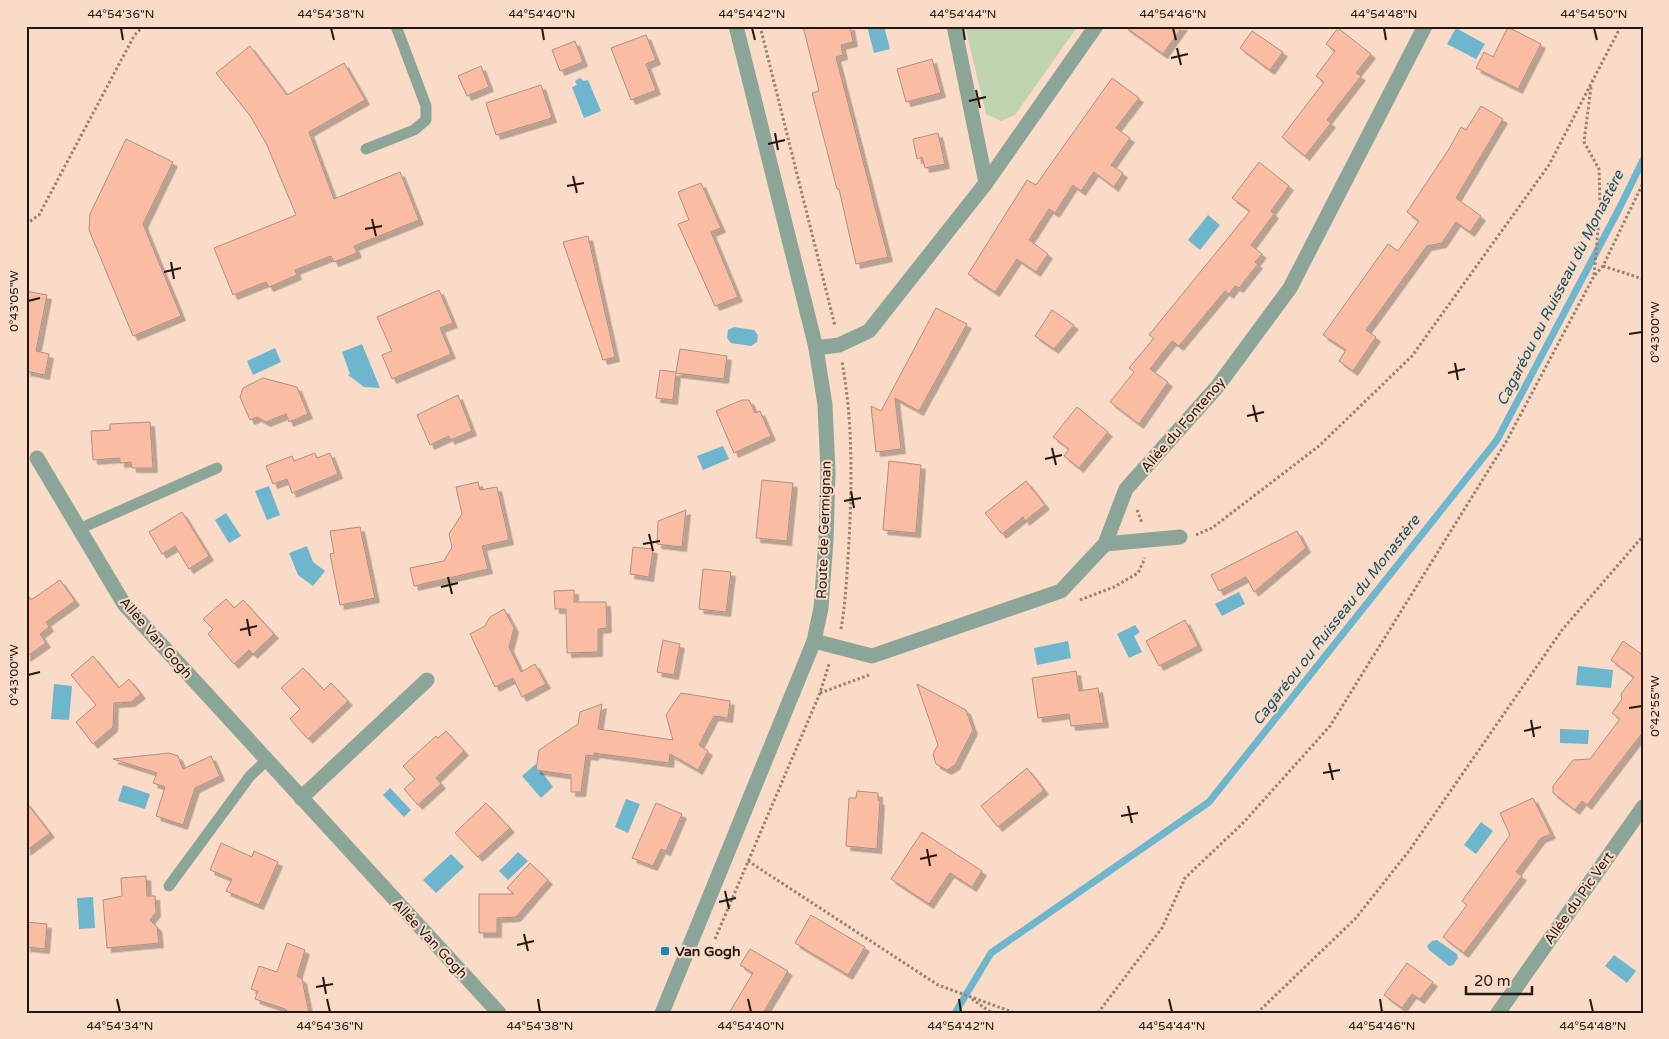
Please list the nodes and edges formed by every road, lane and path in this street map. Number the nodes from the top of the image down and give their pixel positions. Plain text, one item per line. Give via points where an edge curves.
1 (143, 26) edge
2 (396, 26) edge
3 (736, 26) edge
4 (954, 26) edge
5 (1096, 26) edge
6 (1425, 26) edge
7 (1621, 26) edge
8 (1591, 84) junction
9 (366, 149) dead end
10 (986, 183) junction
11 (1643, 183) edge
12 (26, 224) edge
13 (1603, 266) junction
14 (1594, 276) junction
15 (1643, 278) edge
16 (816, 348) junction
17 (37, 458) dead end
18 (218, 468) dead end
19 (79, 529) junction
20 (1643, 536) edge
21 (1184, 537) joint
22 (1105, 544) junction
23 (814, 641) junction
24 (427, 680) dead end
25 (820, 693) dead end
26 (267, 760) junction
27 (301, 798) junction
28 (1643, 808) edge
29 (748, 861) junction
30 (169, 886) dead end
31 (714, 941) dead end
32 (968, 996) junction
33 (498, 1013) edge
34 (662, 1013) edge
35 (992, 1013) edge
36 (1015, 1013) edge
37 (1098, 1013) edge
38 (1257, 1013) edge
39 (1498, 1013) edge

1 - 12 path via 134,36 39,215
2 - 9 lane via 426,106 426,120 414,130
3 - 16 street, Route de Germignan
4 - 10 street
5 - 10 street
6 - 22 street, Allée du Fontenoy via 1290,288 1218,387 1126,489
7 - 8 path
8 - 14 path via 1584,142 1599,169 1600,206
8 - 21 path via 1549,165 1412,356 1319,446 1212,528
10 - 16 street via 869,331 839,345
11 - 13 path
13 - 14 path
13 - 15 path
14 - 37 path via 1506,442 1330,726 1244,822 1185,878 1162,928
16 - 23 street, Route de Germignan via 825,405 828,472 821,608
17 - 19 street, Allée Van Gogh
18 - 19 lane
19 - 26 street, Allée Van Gogh via 124,604
20 - 38 path via 1562,630 1409,851 1355,918
21 - 22 street
22 - 23 street, Allée du Fontenoy via 1061,591 872,656
23 - 34 street, Route de Germignan
24 - 27 street
25 - 29 path
26 - 27 street, Allée Van Gogh
26 - 30 lane via 250,776
27 - 33 street, Allée Van Gogh
28 - 39 street, Allée du Pic Vert
29 - 31 path
29 - 32 path via 938,985
32 - 35 path
32 - 36 path

